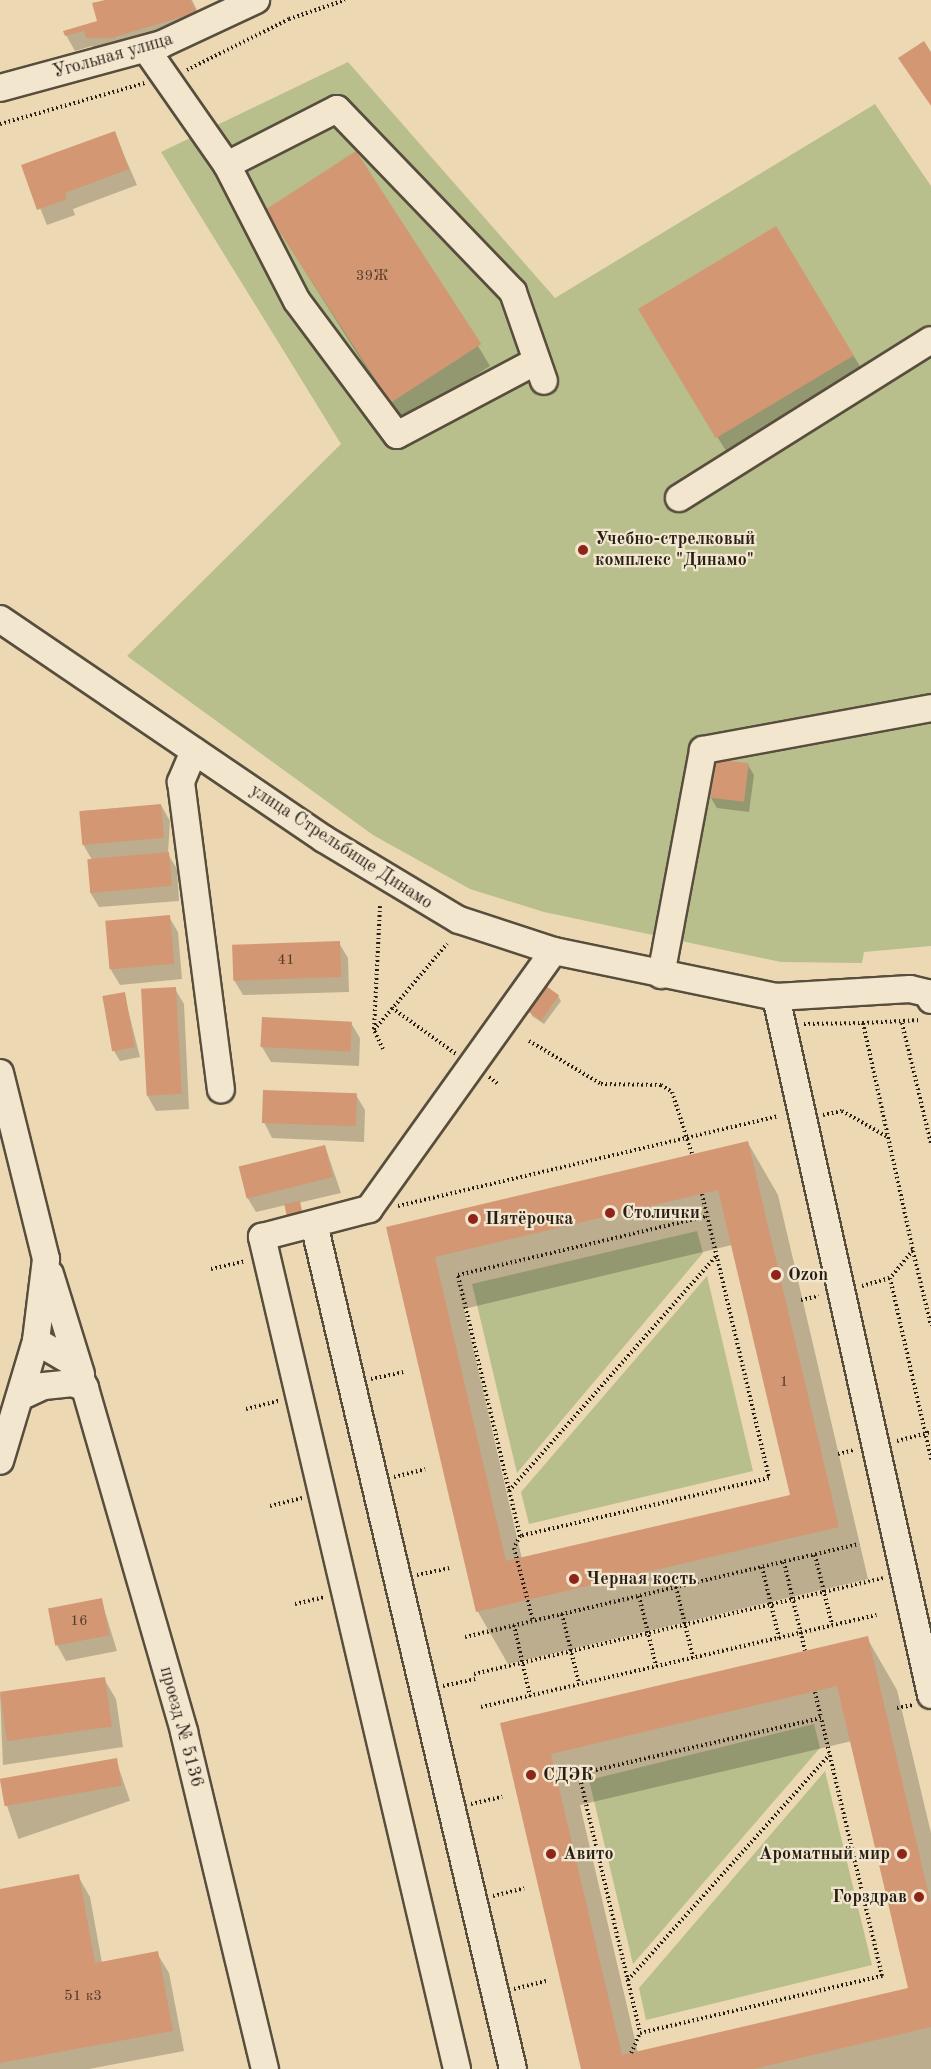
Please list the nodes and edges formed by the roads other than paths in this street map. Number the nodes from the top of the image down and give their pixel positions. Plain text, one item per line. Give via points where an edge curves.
1 (256, 0) edge
2 (146, 49) junction
3 (0, 88) edge
4 (227, 165) junction
5 (931, 340) edge
6 (679, 498) dead end
7 (0, 619) edge
8 (931, 708) edge
9 (194, 751) junction
10 (554, 951) junction
11 (661, 975) junction
12 (776, 997) junction
13 (931, 1000) edge
14 (0, 1073) edge
15 (221, 1089) dead end
16 (314, 1224) junction
17 (46, 1259) junction
18 (36, 1341) junction
19 (85, 1388) junction
20 (21, 1397) junction
21 (0, 1461) edge
22 (931, 1695) edge
23 (265, 2069) edge
24 (457, 2069) edge
25 (513, 2069) edge

1 - 2 street, Угольная улица
2 - 3 street, Угольная улица
2 - 4 street
4 - 4 street via 297,301 397,435 541,371 513,292 337,109
5 - 6 street
7 - 9 street, улица Стрельбище Динамо
8 - 11 street via 703,750
9 - 10 street, улица Стрельбище Динамо via 413,897 459,920
9 - 15 street via 182,782
10 - 11 street, улица Стрельбище Динамо
10 - 16 street via 369,1209
11 - 12 street, улица Стрельбище Динамо
12 - 13 street, улица Стрельбище Динамо via 910,989 927,993
12 - 22 street
14 - 17 street, проезд № 5136
16 - 24 street via 262,1237
16 - 25 street
17 - 18 street
17 - 19 street, проезд № 5136
18 - 19 street, проезд № 5136 via 72,1362
18 - 20 street
19 - 20 street via 44,1386
19 - 23 street, проезд № 5136 via 184,1732
20 - 21 street

